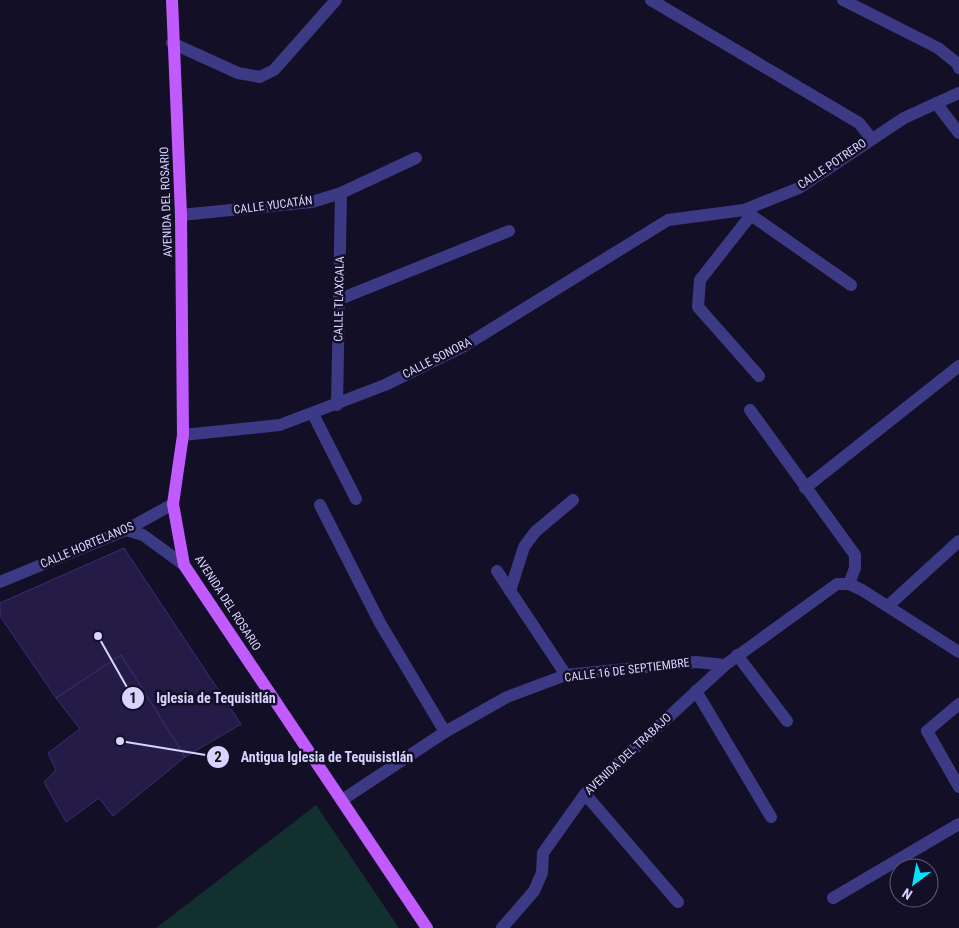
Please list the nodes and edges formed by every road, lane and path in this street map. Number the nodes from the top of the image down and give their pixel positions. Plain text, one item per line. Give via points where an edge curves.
1 (172, 0) edge
2 (336, 0) edge
3 (650, 0) edge
4 (842, 0) edge
5 (172, 43) junction
6 (959, 68) edge
7 (959, 93) edge
8 (936, 103) junction
9 (959, 133) edge
10 (871, 138) junction
11 (416, 158) dead end
12 (341, 194) junction
13 (748, 212) junction
14 (181, 215) junction
15 (668, 220) joint
16 (509, 231) dead end
17 (851, 285) dead end
18 (340, 300) junction
19 (959, 366) edge
20 (759, 376) dead end
21 (337, 405) junction
22 (750, 410) dead end
23 (313, 414) junction
24 (182, 435) junction
25 (805, 488) junction
26 (356, 499) dead end
27 (573, 500) dead end
28 (173, 504) junction
29 (320, 505) dead end
30 (126, 530) junction
31 (959, 541) edge
32 (184, 565) junction
33 (497, 571) dead end
34 (0, 582) edge
35 (849, 584) junction
36 (510, 591) junction
37 (889, 605) junction
38 (959, 652) edge
39 (737, 656) junction
40 (725, 665) junction
41 (566, 675) junction
42 (696, 691) junction
43 (959, 704) edge
44 (787, 721) dead end
45 (445, 732) junction
46 (959, 787) edge
47 (585, 794) junction
48 (342, 800) junction
49 (771, 817) dead end
50 (959, 824) edge
51 (833, 898) dead end
52 (678, 902) dead end
53 (426, 928) edge
54 (502, 928) edge

1 - 5 main road, AVENIDA DEL ROSARIO
2 - 5 street via 274,70 260,77 238,73
3 - 10 street via 859,123
4 - 6 street via 938,48
5 - 14 main road, AVENIDA DEL ROSARIO
7 - 8 street, CALLE POTRERO
8 - 9 street
8 - 10 street, CALLE POTRERO
10 - 13 street, CALLE POTRERO via 799,188
11 - 12 street, CALLE YUCATÁN
12 - 14 street, CALLE YUCATÁN via 312,202
12 - 18 street, CALLE TLAXCALA
13 - 15 street, CALLE POTRERO
13 - 17 street
13 - 20 street via 700,280 698,307
14 - 24 main road, AVENIDA DEL ROSARIO
15 - 21 street, CALLE SONORA via 464,346
16 - 18 street
18 - 21 street, CALLE TLAXCALA
19 - 25 street
21 - 23 street, CALLE SONORA
22 - 25 street
23 - 24 street, CALLE SONORA via 280,425
23 - 26 street
24 - 28 main road, AVENIDA DEL ROSARIO
25 - 35 street via 855,555 856,568
27 - 36 street via 535,532 524,547
28 - 30 street, CALLE HORTELANOS
28 - 32 main road, AVENIDA DEL ROSARIO
29 - 45 street via 380,623
30 - 32 street via 143,535
30 - 34 street, CALLE HORTELANOS
31 - 37 street
32 - 48 main road, AVENIDA DEL ROSARIO
33 - 36 street
35 - 37 street
35 - 39 street via 837,584
36 - 41 street
37 - 38 street
39 - 40 street
39 - 44 street
40 - 41 street, CALLE 16 DE SEPTIEMBRE via 696,662
40 - 42 street, AVENIDA DEL TRABAJO
41 - 45 street, CALLE 16 DE SEPTIEMBRE via 507,697
42 - 47 street, AVENIDA DEL TRABAJO
42 - 49 street
43 - 46 street via 927,731
45 - 48 street, CALLE 16 DE SEPTIEMBRE
47 - 52 street
47 - 54 street, AVENIDA DEL TRABAJO via 543,853 542,873 534,891
48 - 53 main road, AVENIDA DEL ROSARIO
50 - 51 street

